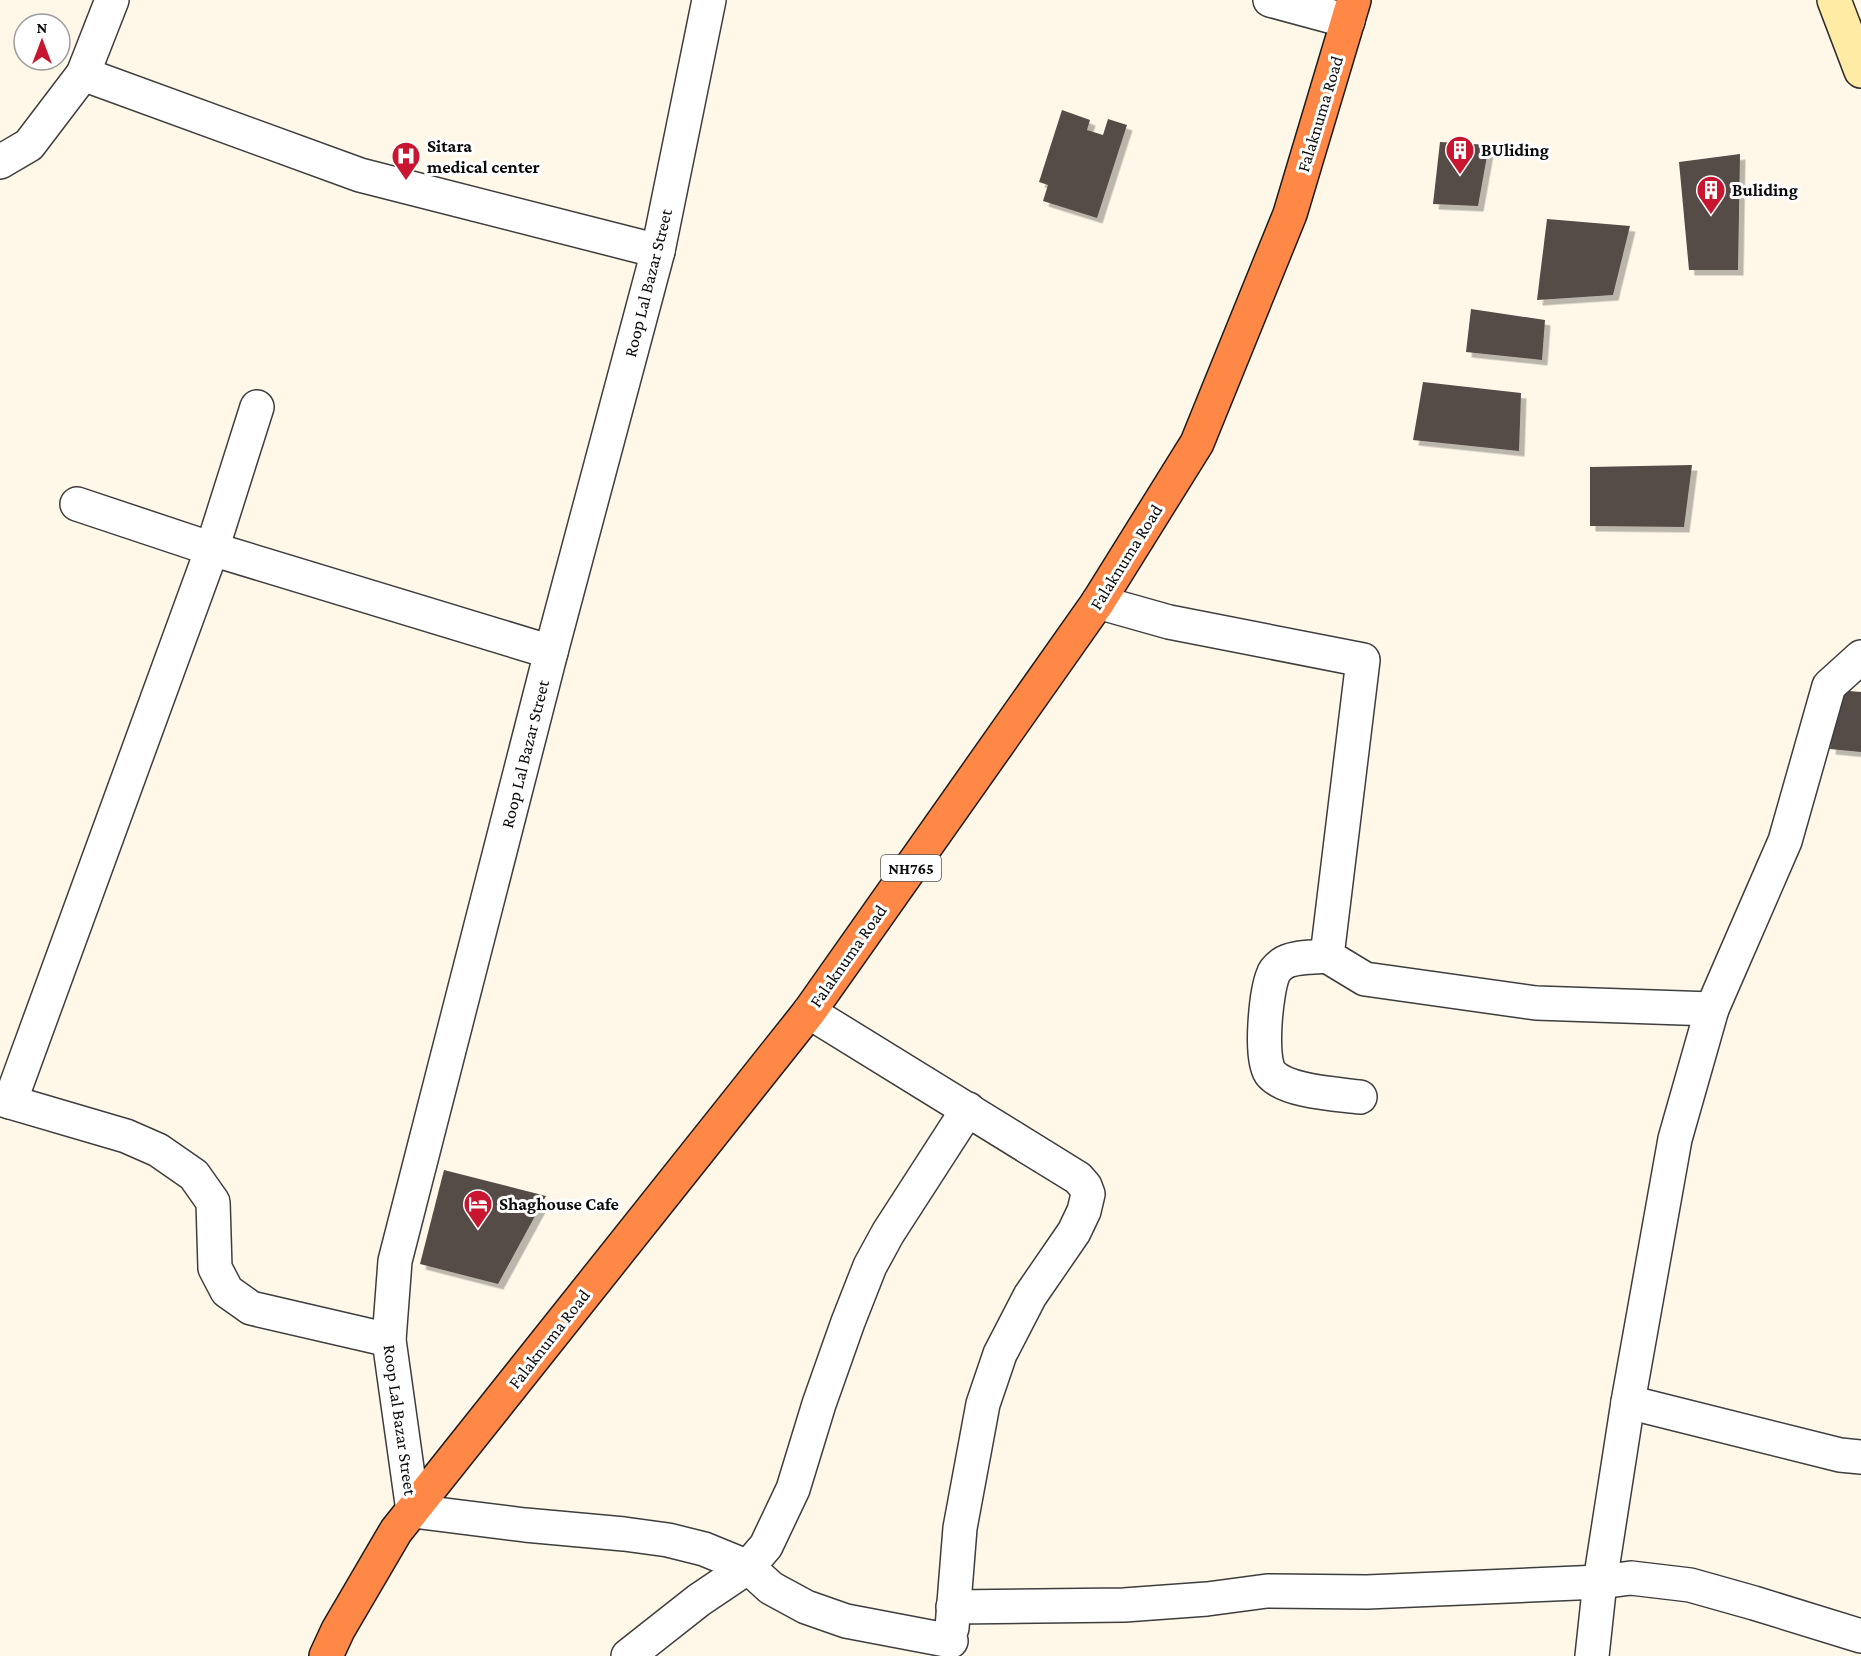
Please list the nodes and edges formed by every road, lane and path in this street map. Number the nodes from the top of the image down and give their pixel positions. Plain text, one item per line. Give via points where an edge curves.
1 (112, 0) edge
2 (709, 0) edge
3 (1270, 0) edge
4 (1833, 0) edge
5 (1351, 11) edge
6 (1861, 71) edge
7 (82, 74) junction
8 (0, 162) edge
9 (658, 251) junction
10 (257, 407) dead end
11 (77, 504) dead end
12 (212, 549) junction
13 (1098, 602) junction
14 (551, 652) junction
15 (1861, 657) edge
16 (1326, 956) junction
17 (1712, 1009) junction
18 (809, 1012) junction
19 (1360, 1097) dead end
20 (5, 1100) edge
21 (968, 1110) junction
22 (389, 1340) junction
23 (1628, 1402) junction
24 (1861, 1457) edge
25 (413, 1511) junction
26 (748, 1567) junction
27 (1600, 1582) junction
28 (954, 1607) junction
29 (1861, 1636) edge
30 (950, 1649) edge
31 (326, 1656) edge
32 (628, 1656) edge
33 (1592, 1656) edge

1 - 7 street
2 - 9 street, Roop Lal Bazar Street
3 - 5 street
4 - 6 main road
5 - 13 highway, Falaknuma Road / NH765 via 1290,214 1197,443
7 - 8 street via 29,145
7 - 9 street via 360,175
9 - 14 street, Roop Lal Bazar Street
10 - 12 street
11 - 12 street
12 - 14 street
12 - 20 street
13 - 16 street via 1169,622 1364,660
13 - 18 highway, Falaknuma Road / NH765
14 - 22 street, Roop Lal Bazar Street via 395,1261
15 - 17 street via 1829,686 1785,841
16 - 17 street via 1365,979 1536,1003
16 - 19 street via 1289,960 1273,974 1266,1006 1265,1061 1271,1074 1285,1084
17 - 23 street via 1676,1139
18 - 21 street
18 - 25 highway, Falaknuma Road / NH765
20 - 22 street via 126,1136 158,1150 194,1175 213,1202 215,1268 227,1292 251,1308
21 - 26 street via 870,1266 819,1404 793,1489 766,1545
21 - 28 street via 1078,1178 1088,1194 1074,1232 1030,1296 1000,1354 983,1404 960,1528
22 - 25 street, Roop Lal Bazar Street
23 - 24 street
23 - 27 street
25 - 26 street via 668,1540 717,1553
25 - 31 highway, Falaknuma Road / NH765 via 396,1531
26 - 30 street via 771,1588 806,1607
26 - 32 street
27 - 28 street via 1367,1592 1267,1591 1124,1605
27 - 29 street via 1631,1578 1690,1585
27 - 33 street
28 - 30 street

